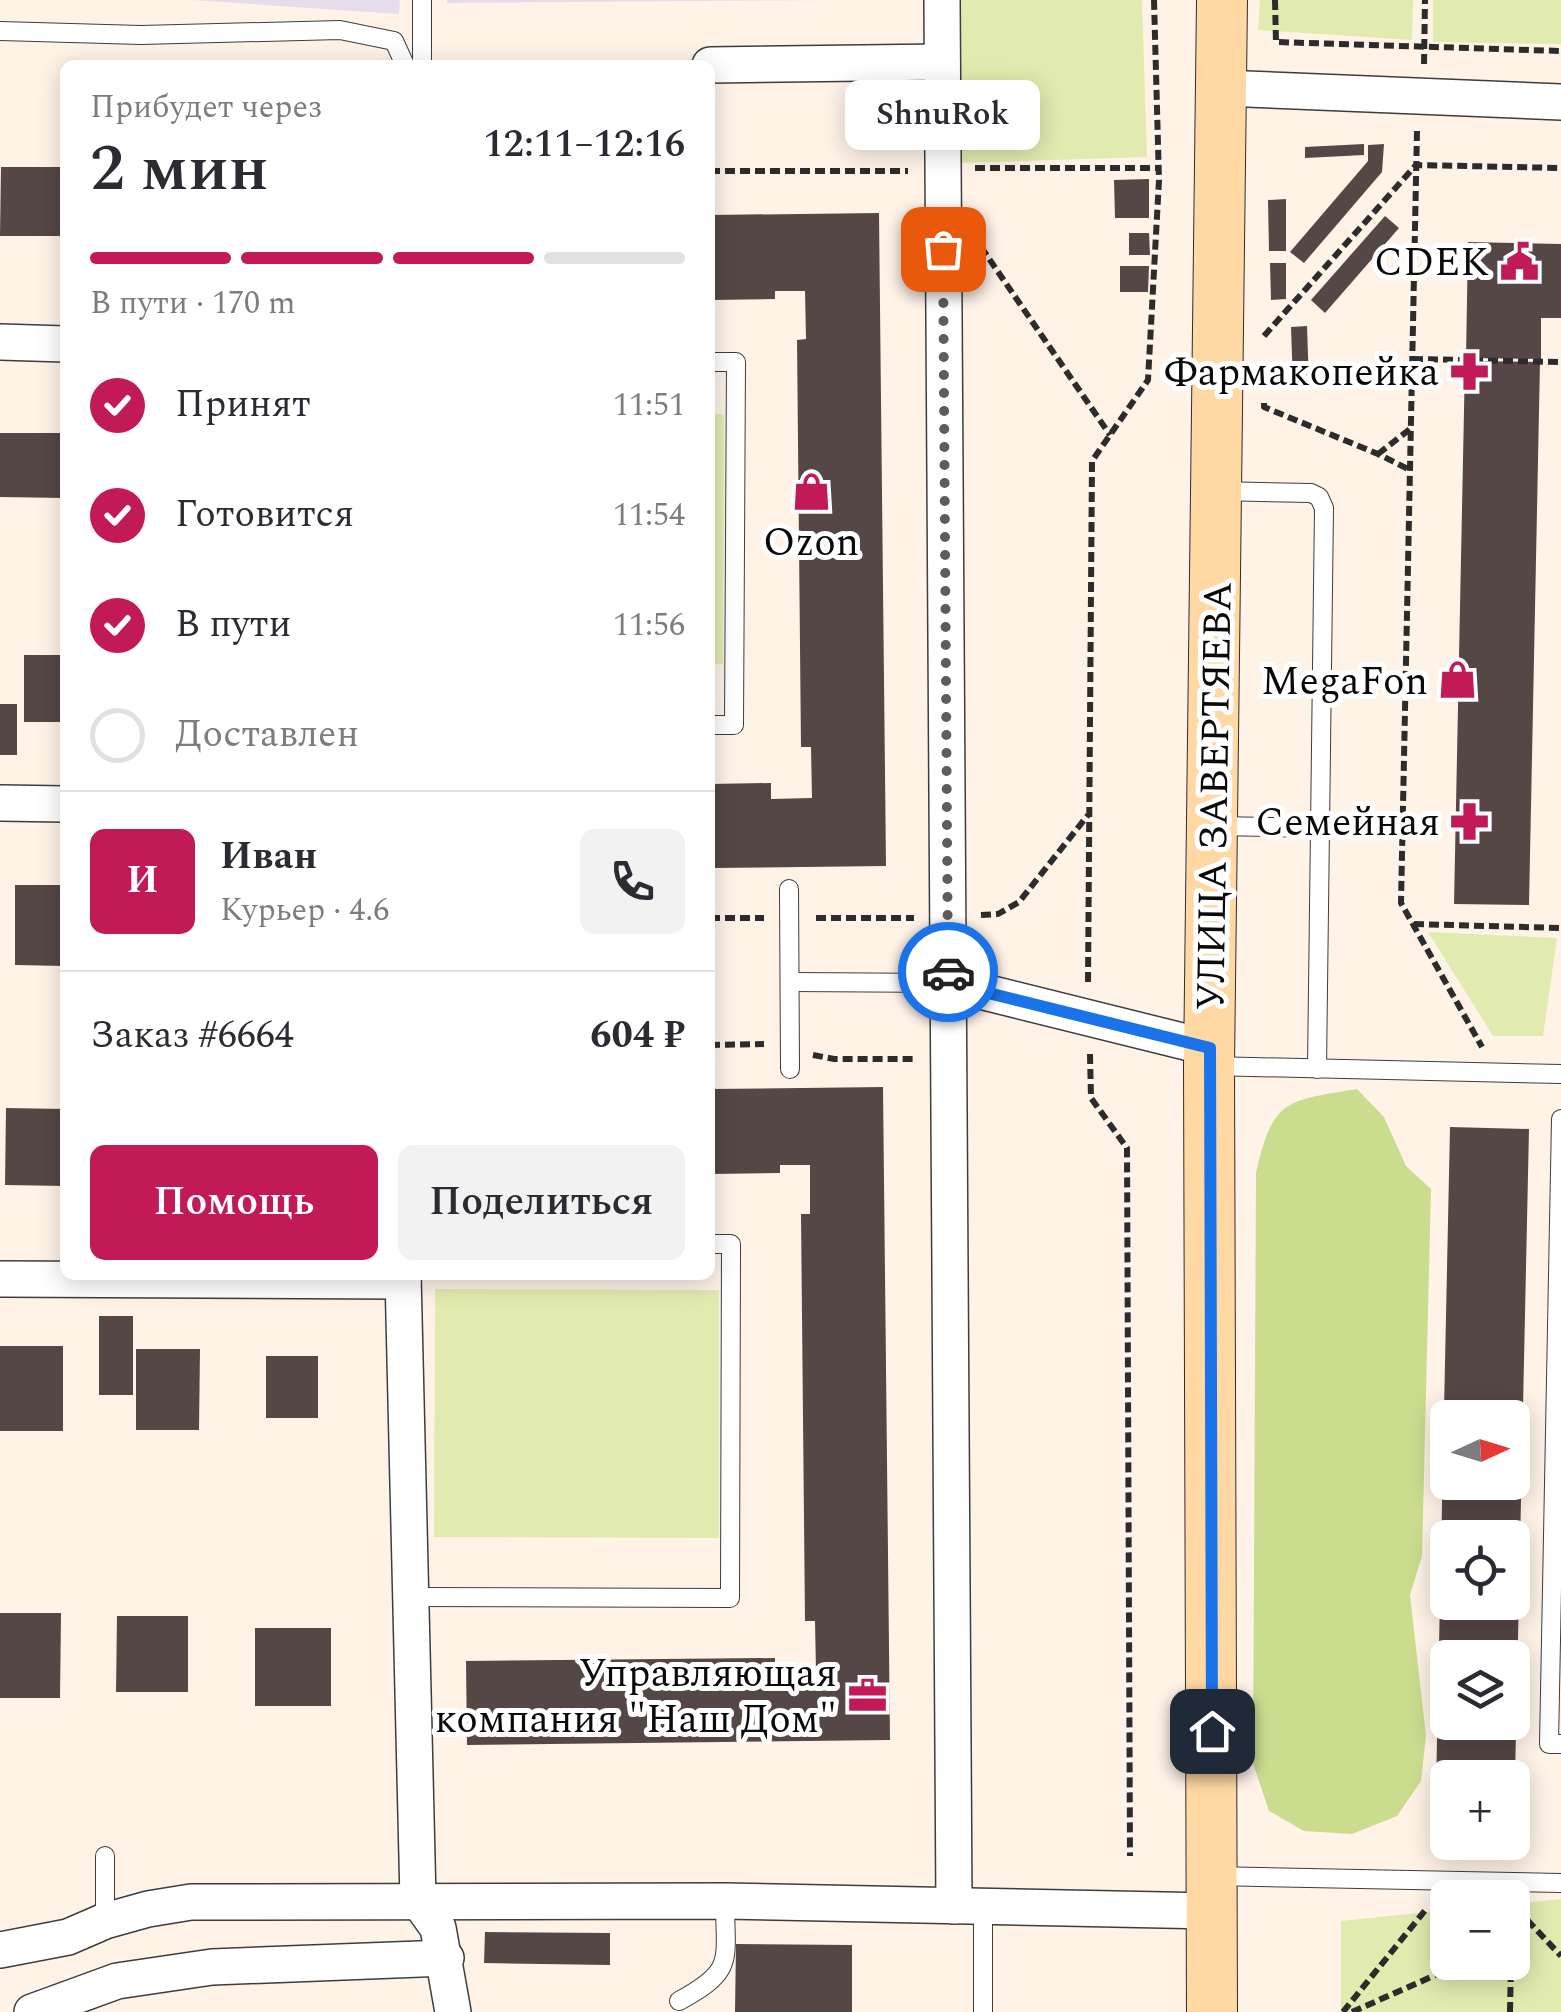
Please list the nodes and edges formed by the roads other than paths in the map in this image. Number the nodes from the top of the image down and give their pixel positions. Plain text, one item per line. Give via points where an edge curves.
1 (422, 0) edge
2 (942, 0) edge
3 (1222, 0) edge
4 (0, 31) edge
5 (403, 60) edge
6 (422, 60) edge
7 (942, 62) junction
8 (715, 65) edge
9 (1221, 88) junction
10 (1561, 102) edge
11 (0, 342) edge
12 (60, 344) edge
13 (715, 362) edge
14 (1216, 491) junction
15 (715, 725) edge
16 (0, 803) edge
17 (60, 804) edge
18 (1212, 826) junction
19 (1320, 828) junction
20 (789, 889) dead end
21 (791, 982) junction
22 (948, 983) junction
23 (1209, 1057) junction
24 (1317, 1068) junction
25 (790, 1069) dead end
26 (1561, 1074) edge
27 (1561, 1119) edge
28 (715, 1244) edge
29 (0, 1278) edge
30 (60, 1278) edge
31 (403, 1280) edge
32 (411, 1597) junction
33 (1561, 1744) edge
34 (106, 1856) dead end
35 (1561, 1884) edge
36 (1212, 1894) junction
37 (418, 1900) junction
38 (725, 1901) junction
39 (968, 1906) junction
40 (105, 1921) junction
41 (0, 1950) edge
42 (446, 1958) junction
43 (679, 2001) dead end
44 (32, 2012) edge
45 (452, 2012) edge
46 (983, 2012) edge
47 (1212, 2012) edge

1 - 6 lane
2 - 7 street
3 - 9 main road, УЛИЦА ЗАВЕРТЯЕВА
4 - 5 lane via 340,30 394,42
7 - 8 street
7 - 22 street
9 - 10 street
9 - 14 main road, УЛИЦА ЗАВЕРТЯЕВА
11 - 12 street
13 - 15 lane via 736,362 736,381 734,725
14 - 18 main road, УЛИЦА ЗАВЕРТЯЕВА
14 - 19 lane via 1310,493 1324,508
16 - 17 street
18 - 19 lane
18 - 23 main road, УЛИЦА ЗАВЕРТЯЕВА
19 - 24 lane
20 - 21 lane
21 - 22 lane
21 - 25 lane
22 - 23 street
22 - 39 street
23 - 24 lane
23 - 36 main road, УЛИЦА ЗАВЕРТЯЕВА
24 - 26 lane
27 - 33 lane via 1548,1744
28 - 32 lane via 732,1244 730,1598
29 - 30 street
31 - 32 street
32 - 37 street
34 - 40 lane
35 - 36 lane
36 - 39 street
36 - 47 main road, УЛИЦА ЗАВЕРТЯЕВА
37 - 38 street
37 - 40 street via 191,1902
37 - 42 street via 438,1928
38 - 39 street
38 - 43 lane via 725,1962 712,1983
39 - 46 lane
40 - 41 street via 68,1937
42 - 44 street via 212,1967 117,1981
42 - 45 street

